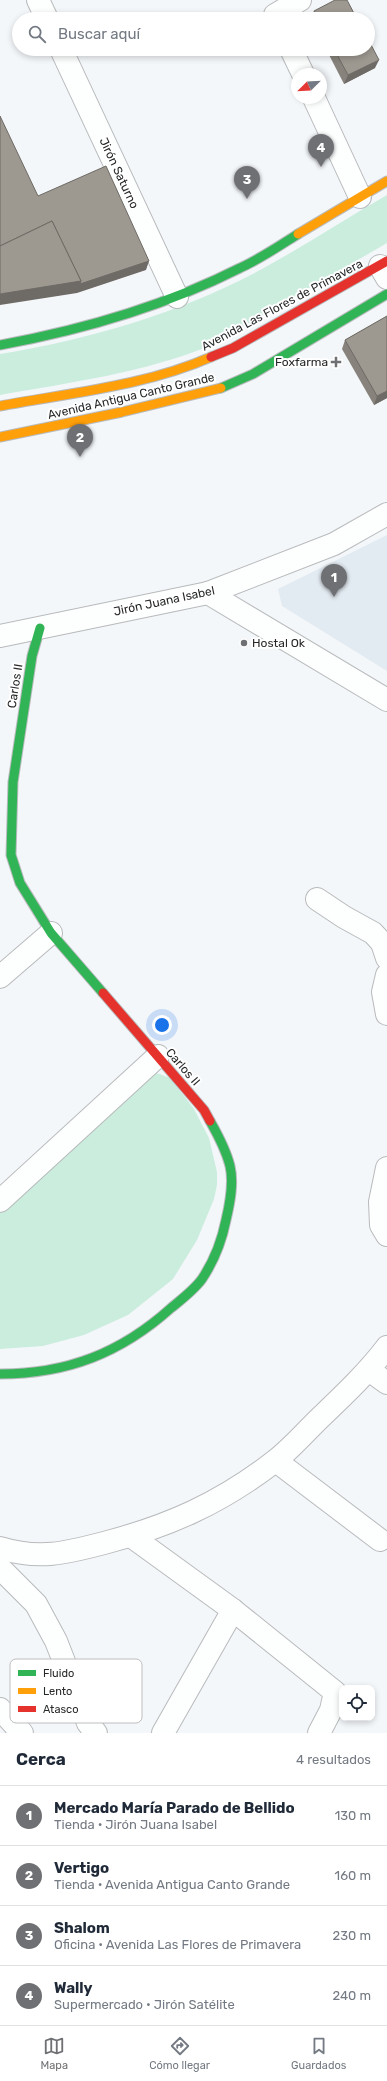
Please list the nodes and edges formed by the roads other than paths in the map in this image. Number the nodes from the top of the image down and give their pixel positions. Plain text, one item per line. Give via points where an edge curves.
1 (38, 0) edge
2 (300, 0) edge
3 (273, 11) edge
4 (44, 12) edge
5 (64, 56) edge
6 (294, 56) edge
7 (300, 68) edge
8 (317, 104) edge
9 (387, 181) edge
10 (360, 197) junction
11 (385, 268) edge
12 (387, 294) edge
13 (177, 297) junction
14 (0, 345) edge
15 (0, 406) edge
16 (0, 437) edge
17 (387, 514) edge
18 (208, 593) junction
19 (40, 628) junction
20 (0, 636) edge
21 (387, 700) edge
22 (318, 899) dead end
23 (51, 933) junction
24 (387, 958) edge
25 (387, 975) edge
26 (0, 977) edge
27 (387, 1014) edge
28 (158, 1056) junction
29 (387, 1168) edge
30 (0, 1200) edge
31 (387, 1236) edge
32 (387, 1347) edge
33 (370, 1370) junction
34 (0, 1374) edge
35 (387, 1383) edge
36 (276, 1460) junction
37 (130, 1536) junction
38 (380, 1540) dead end
39 (0, 1548) edge
40 (0, 1568) edge
41 (233, 1610) junction
42 (63, 1659) edge
43 (0, 1710) edge
44 (10, 1720) edge
45 (12, 1723) edge
46 (88, 1723) edge
47 (22, 1733) edge
48 (96, 1733) edge
49 (163, 1733) edge
50 (319, 1733) edge

1 - 4 street
2 - 3 street
5 - 13 street, Jirón Saturno
6 - 7 street
8 - 10 street
9 - 10 street
10 - 13 street via 241,268
11 - 15 street, Avenida Las Flores de Primavera via 233,348 201,362 169,373 118,385
12 - 16 street, Avenida Antigua Canto Grande via 252,374 219,389
13 - 14 street via 53,335
17 - 18 street, Jirón Juana Isabel via 334,544
18 - 19 street, Jirón Juana Isabel
18 - 21 street
19 - 20 street, Jirón Juana Isabel
19 - 23 street, Carlos II via 32,656 13,782 11,855 20,883
22 - 24 street via 373,933 382,943
23 - 26 street
23 - 28 street, Carlos II
25 - 27 street via 383,992
28 - 30 street
28 - 34 street, Carlos II via 204,1110 220,1139 231,1173 223,1237 203,1278 169,1311 130,1341 91,1360 47,1373 19,1376
29 - 31 street via 380,1202 381,1225
32 - 33 street
33 - 35 street
33 - 36 street
36 - 37 street via 235,1490 185,1517
36 - 38 street
37 - 39 street via 74,1551 42,1556
37 - 41 street
40 - 42 street via 36,1604
41 - 49 street
41 - 50 street via 335,1692 331,1710
43 - 44 street
45 - 47 street
46 - 48 street

